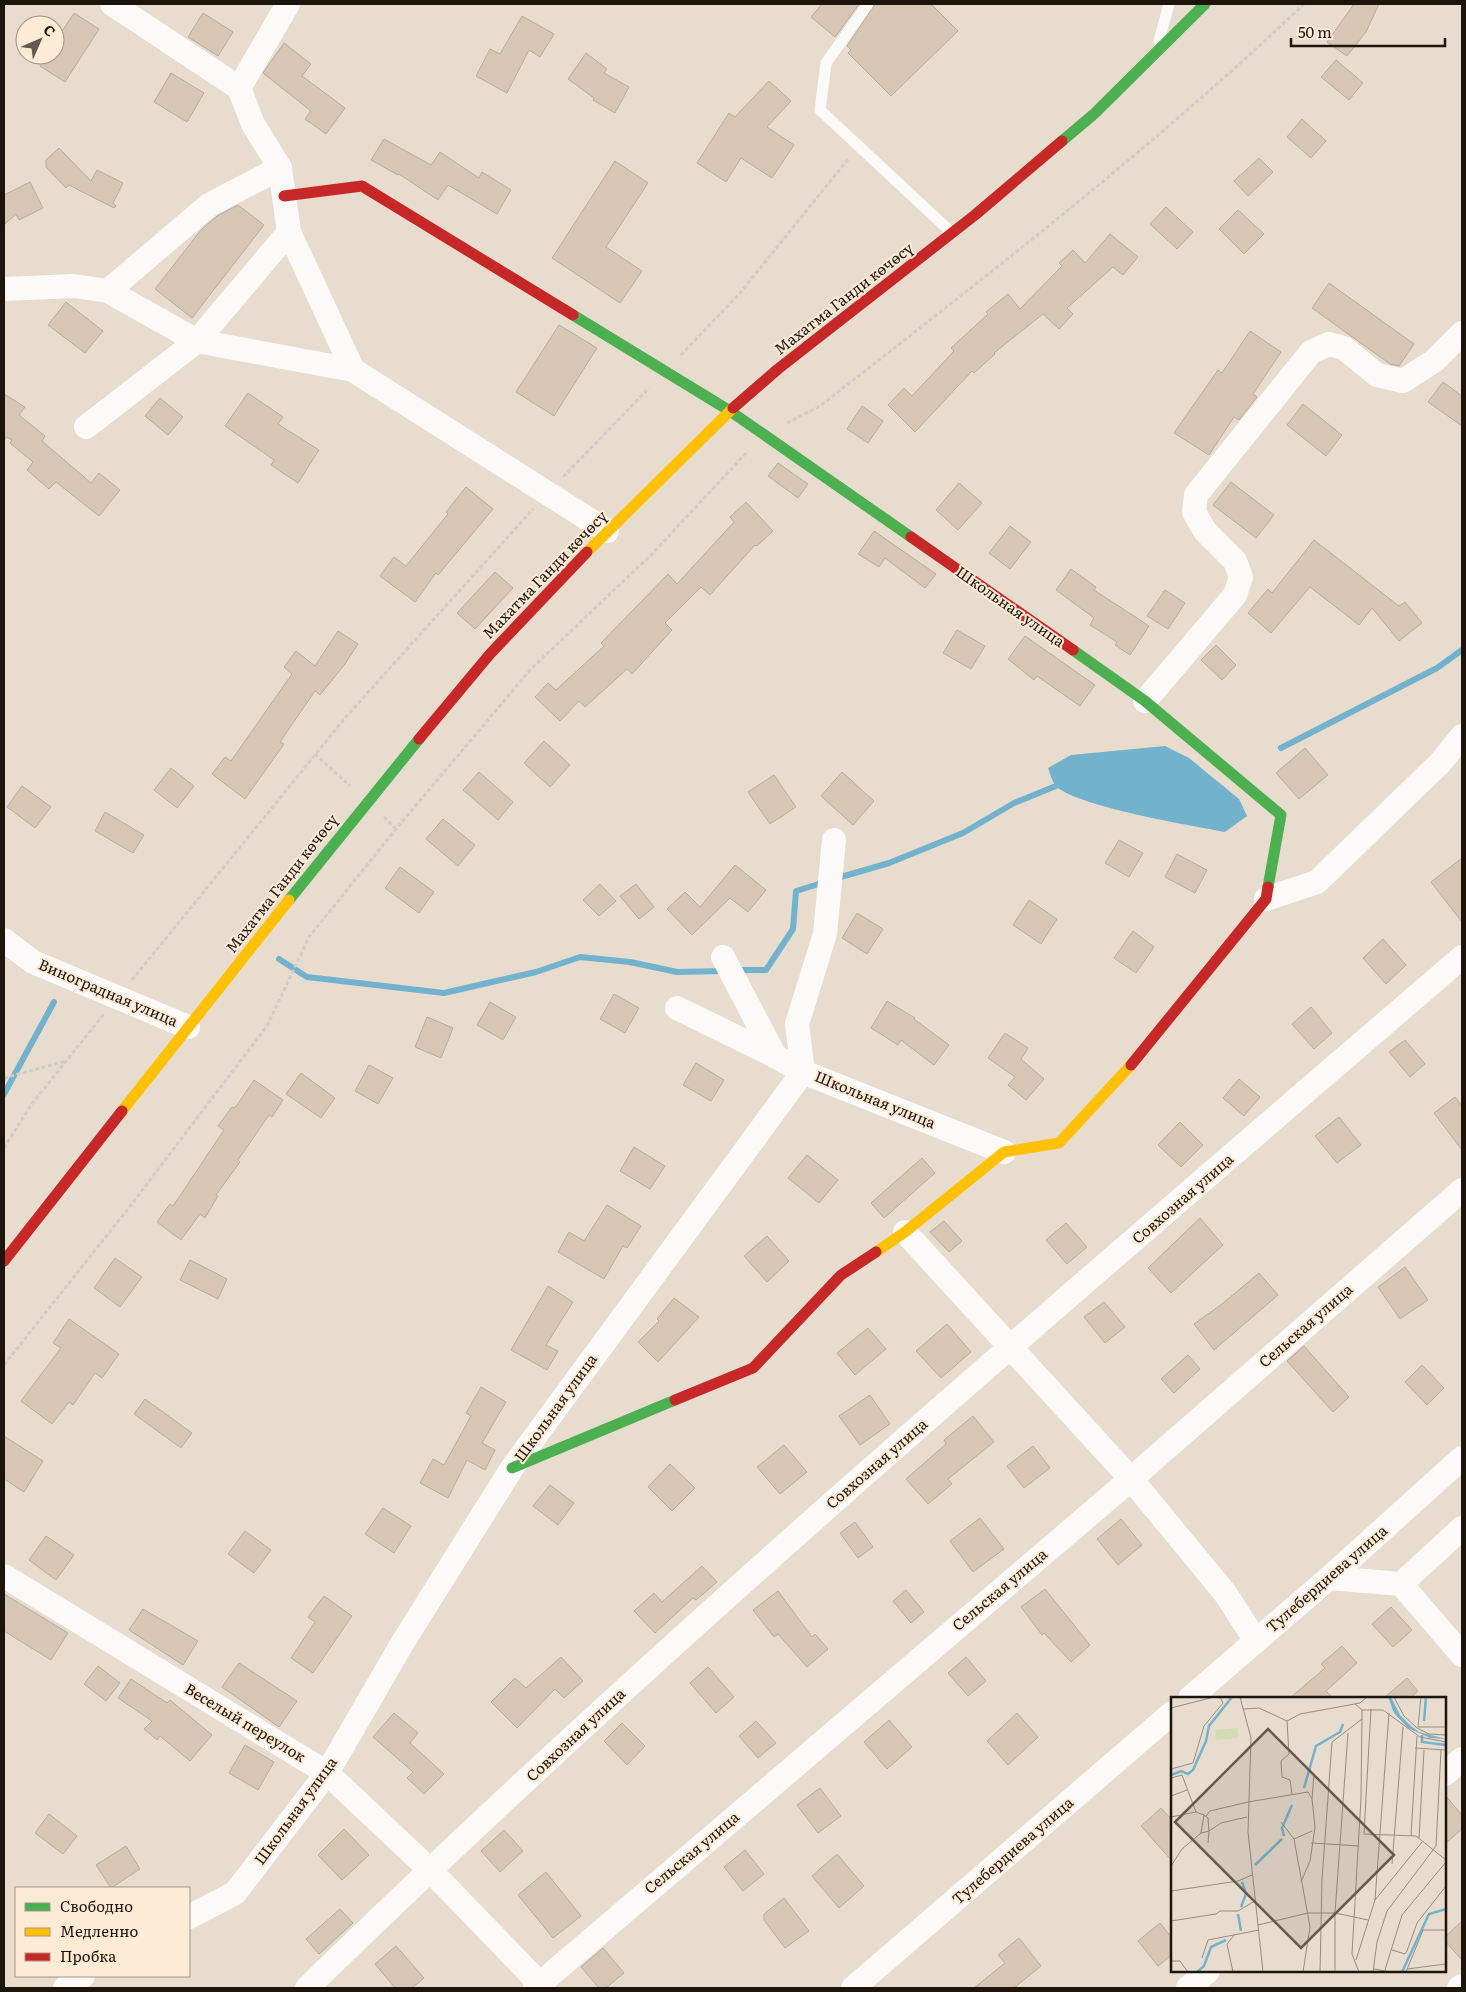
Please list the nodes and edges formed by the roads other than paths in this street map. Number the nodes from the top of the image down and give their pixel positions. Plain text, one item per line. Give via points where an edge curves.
1 (112, 4) edge
2 (288, 4) edge
3 (868, 4) edge
4 (1169, 4) edge
5 (1205, 4) edge
6 (1156, 54) junction
7 (239, 88) junction
8 (280, 168) junction
9 (284, 196) junction
10 (289, 232) junction
11 (952, 233) junction
12 (4, 289) edge
13 (108, 291) junction
14 (1462, 333) edge
15 (196, 342) junction
16 (353, 370) junction
17 (730, 411) junction
18 (86, 427) dead end
19 (607, 531) junction
20 (1145, 701) junction
21 (1462, 736) edge
22 (834, 840) dead end
23 (1266, 899) junction
24 (4, 940) edge
25 (723, 956) dead end
26 (1462, 957) edge
27 (677, 1008) dead end
28 (188, 1027) junction
29 (775, 1056) junction
30 (803, 1072) junction
31 (1004, 1152) junction
32 (1462, 1190) edge
33 (904, 1232) junction
34 (4, 1259) edge
35 (1010, 1348) junction
36 (1462, 1458) edge
37 (512, 1468) junction
38 (1131, 1479) junction
39 (1462, 1528) edge
40 (4, 1576) edge
41 (1329, 1578) junction
42 (1401, 1584) junction
43 (1256, 1641) junction
44 (1462, 1655) edge
45 (1191, 1697) edge
46 (1171, 1714) edge
47 (1462, 1759) edge
48 (327, 1773) junction
49 (1446, 1773) edge
50 (430, 1869) junction
51 (190, 1916) edge
52 (1207, 1972) edge
53 (81, 1977) edge
54 (539, 1986) edge
55 (1462, 1986) edge
56 (64, 1988) edge
57 (307, 1988) edge
58 (853, 1988) edge
59 (1188, 1988) edge
60 (1459, 1988) edge

1 - 7 street
2 - 7 street
3 - 11 lane via 826,63 820,110
4 - 6 lane
5 - 6 street, Махатма Ганди көчөсү
6 - 11 street, Махатма Ганди көчөсү via 1094,114
7 - 8 street via 253,124
8 - 9 street
8 - 13 street via 209,205
9 - 10 street
9 - 17 street, Школьная улица via 362,186
10 - 15 street
10 - 16 street
11 - 17 street, Махатма Ганди көчөсү via 778,369
12 - 13 street via 74,286
13 - 15 street
14 - 20 street via 1434,360 1403,381 1377,374 1344,348 1329,344 1311,352 1196,496 1194,512 1205,531 1235,561 1241,577 1235,595
15 - 16 street
15 - 18 street
16 - 19 street
17 - 19 street, Махатма Ганди көчөсү
17 - 20 street, Школьная улица
19 - 28 street, Махатма Ганди көчөсү via 484,662 367,801
20 - 23 street, Школьная улица via 1281,815
21 - 23 street via 1428,776 1317,882
22 - 30 street via 825,934 797,1024
23 - 31 street via 1123,1075 1059,1143
24 - 28 street, Виноградная улица via 33,962
25 - 29 street
26 - 35 street, Совхозная улица
27 - 29 street
28 - 34 street, Махатма Ганди көчөсү
29 - 30 street
30 - 31 street, Школьная улица
30 - 37 street, Школьная улица
31 - 33 street
32 - 38 street, Сельская улица
33 - 35 street
33 - 37 street via 841,1275 752,1368
35 - 38 street
35 - 50 street, Совхозная улица via 698,1621
36 - 41 street, Тулебердиева улица
37 - 48 street, Школьная улица via 403,1642
38 - 43 street via 1224,1593
38 - 54 street, Сельская улица
39 - 42 street
40 - 48 street, Веселый переулок
41 - 42 street
41 - 43 street, Тулебердиева улица
42 - 44 street
43 - 45 street, Тулебердиева улица
46 - 58 street, Тулебердиева улица
47 - 49 street
48 - 50 street, Веселый переулок
48 - 51 street, Школьная улица via 235,1893
50 - 54 street, Веселый переулок
50 - 57 street, Совхозная улица
52 - 59 street
53 - 56 street
55 - 60 street

